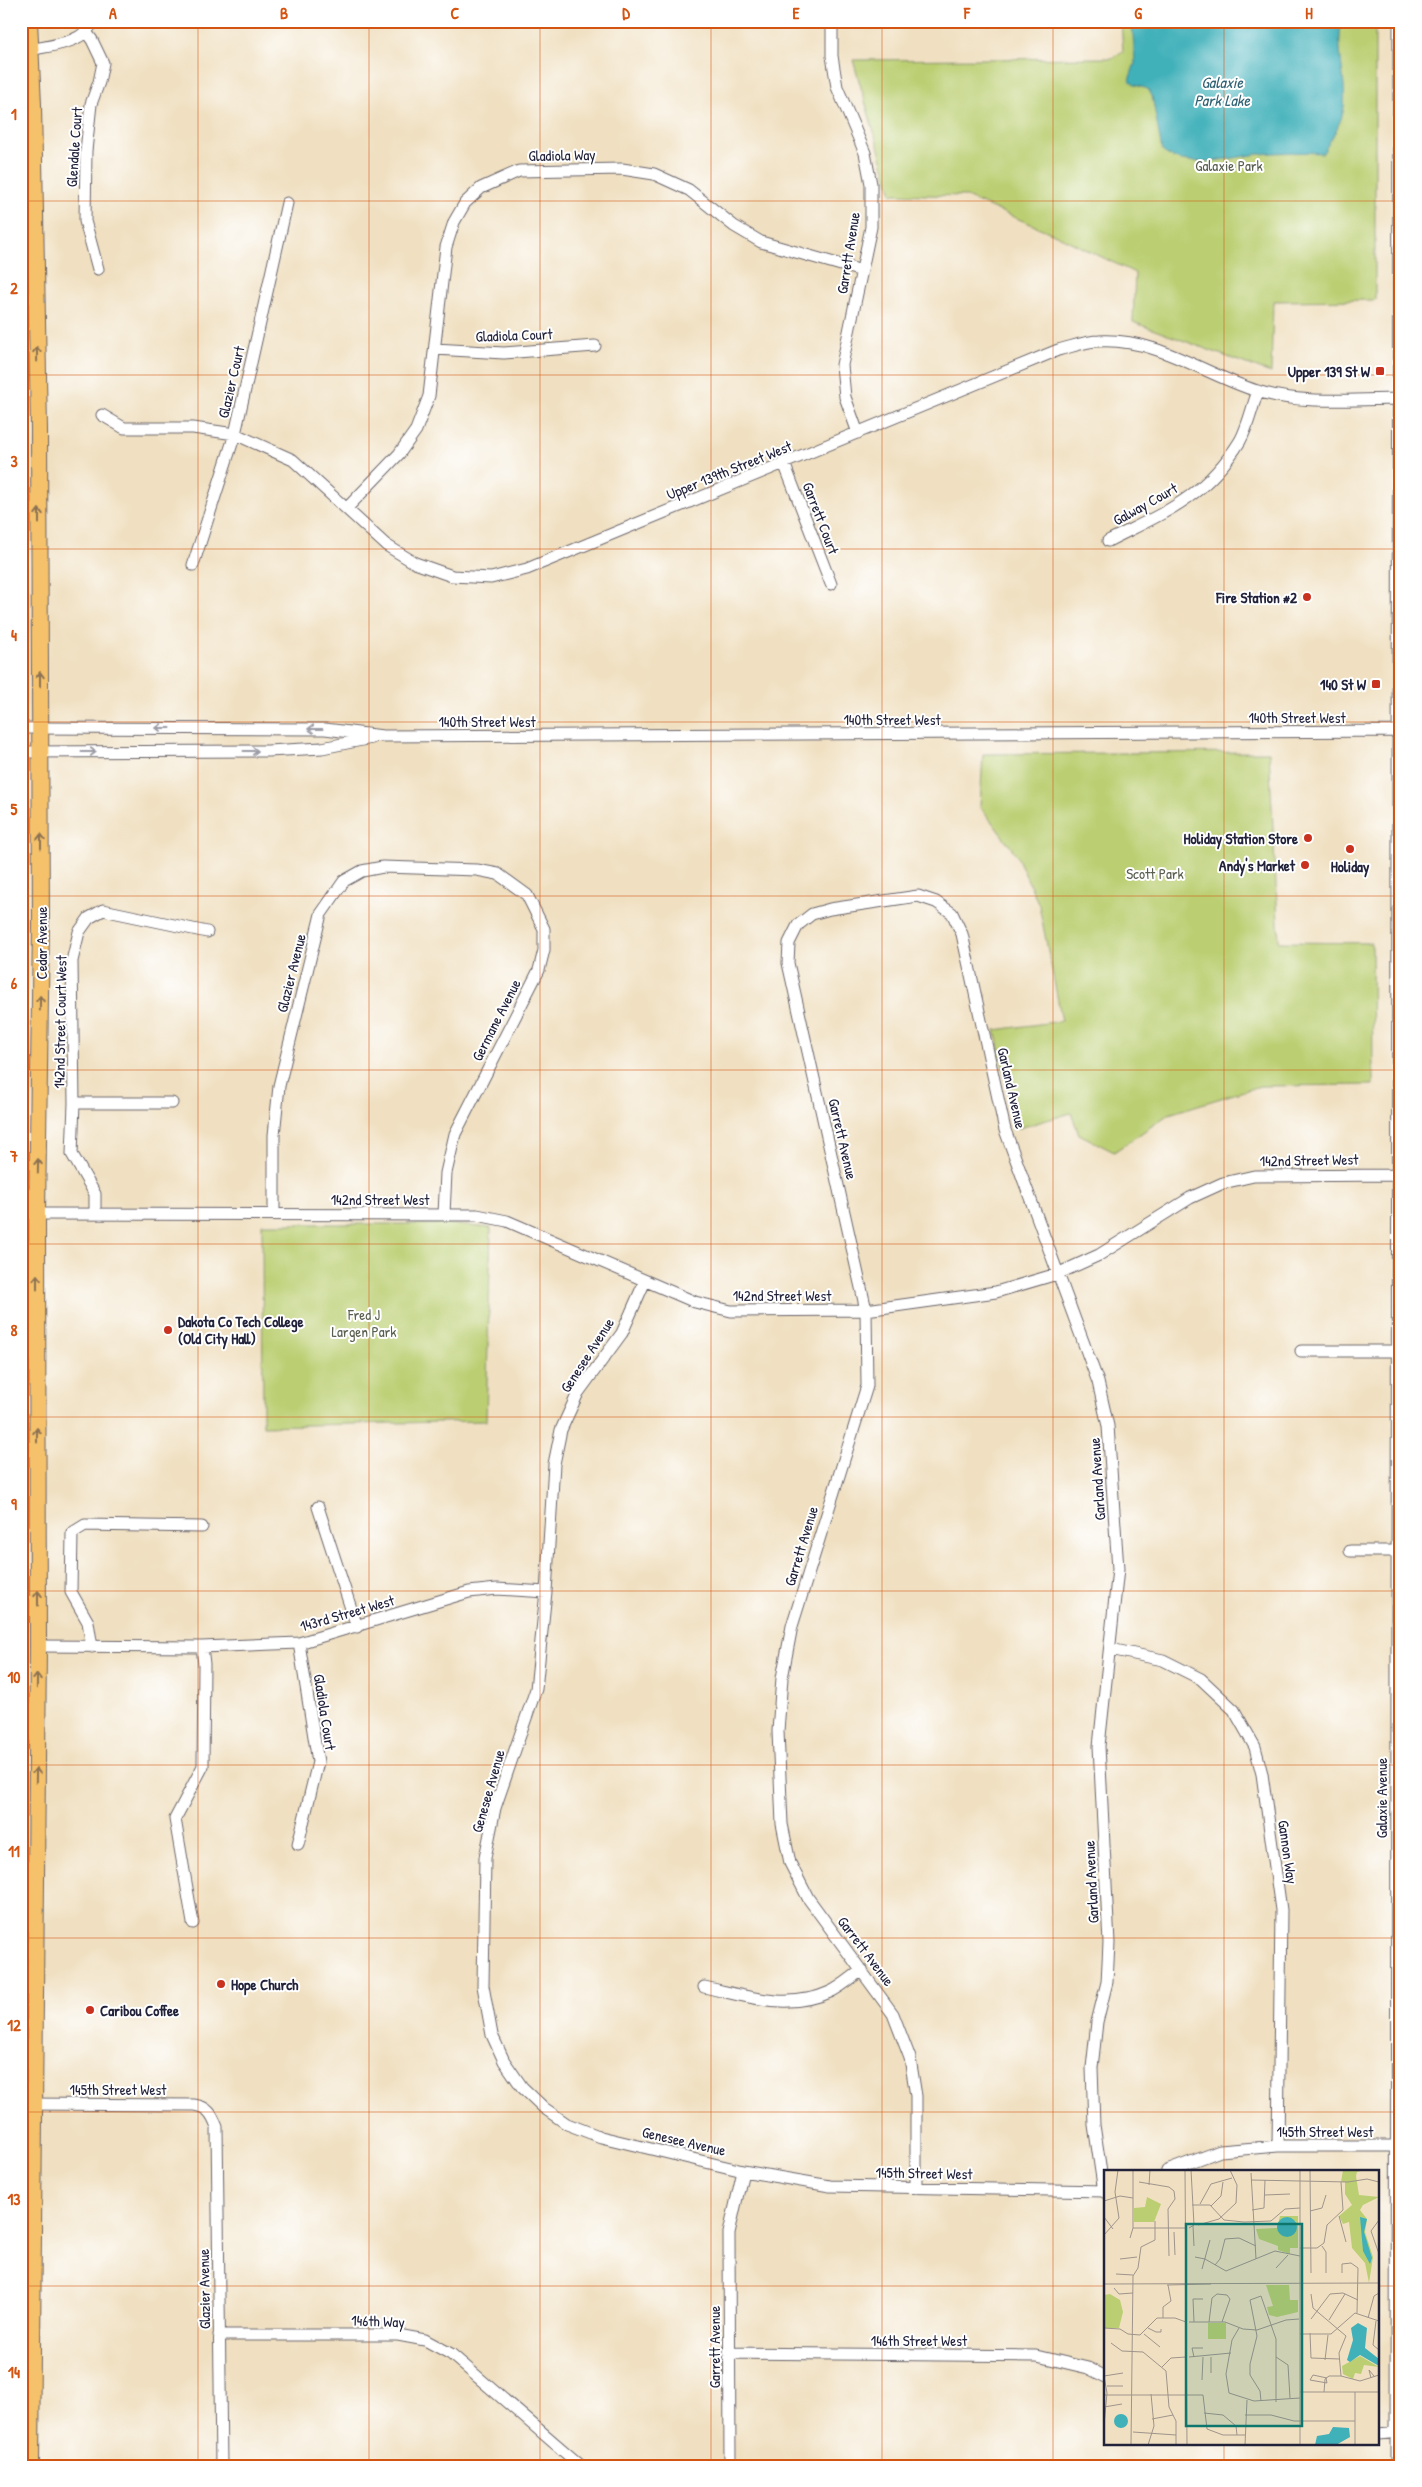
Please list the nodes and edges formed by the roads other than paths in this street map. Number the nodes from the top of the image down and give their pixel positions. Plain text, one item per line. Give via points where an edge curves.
1 (29, 21) edge
2 (92, 21) edge
3 (832, 21) edge
4 (1398, 21) edge
5 (82, 35) junction
6 (30, 50) junction
7 (287, 203) dead end
8 (98, 269) dead end
9 (862, 271) junction
10 (1399, 306) edge
11 (595, 346) dead end
12 (435, 349) junction
13 (1258, 391) junction
14 (1398, 399) junction
15 (102, 415) dead end
16 (858, 433) junction
17 (234, 434) junction
18 (784, 463) junction
19 (347, 508) junction
20 (1108, 541) dead end
21 (193, 565) dead end
22 (830, 584) dead end
23 (21, 728) edge
24 (40, 728) junction
25 (1399, 731) edge
26 (383, 736) junction
27 (21, 752) edge
28 (40, 752) junction
29 (477, 870) joint
30 (830, 909) joint
31 (207, 932) dead end
32 (74, 1103) junction
33 (172, 1103) dead end
34 (1397, 1175) junction
35 (21, 1190) edge
36 (37, 1214) junction
37 (95, 1214) junction
38 (274, 1214) junction
39 (444, 1214) junction
40 (21, 1243) edge
41 (1057, 1274) junction
42 (645, 1281) junction
43 (866, 1310) junction
44 (1399, 1338) edge
45 (1301, 1351) dead end
46 (1398, 1359) edge
47 (38, 1375) junction
48 (318, 1507) dead end
49 (202, 1527) dead end
50 (1350, 1551) dead end
51 (1397, 1551) junction
52 (546, 1592) junction
53 (357, 1627) junction
54 (298, 1643) junction
55 (38, 1646) junction
56 (92, 1647) junction
57 (202, 1647) junction
58 (1110, 1649) junction
59 (298, 1844) dead end
60 (193, 1923) dead end
61 (862, 1970) junction
62 (704, 1987) dead end
63 (1398, 2076) edge
64 (27, 2104) edge
65 (212, 2113) joint
66 (1278, 2146) junction
67 (1396, 2146) junction
68 (1170, 2170) edge
69 (743, 2171) junction
70 (1104, 2185) edge
71 (916, 2188) junction
72 (1104, 2191) edge
73 (219, 2335) junction
74 (729, 2353) junction
75 (1104, 2376) edge
76 (1398, 2432) edge
77 (1380, 2434) edge
78 (31, 2466) edge
79 (221, 2466) edge
80 (581, 2466) edge
81 (730, 2466) edge
82 (1396, 2466) edge

1 - 6 highway, Cedar Avenue
2 - 5 street
3 - 9 street, Garrett Avenue via 832,56 837,87 865,153 871,184 871,227
4 - 10 street, Galaxie Avenue
5 - 6 street
5 - 8 street, Glendale Court via 92,40 103,63 91,104 84,221
24 -> 6 highway, Cedar Avenue via 38,390
7 - 17 street, Glazier Court
9 - 12 street, Gladiola Way via 761,242 734,226 689,190 654,174 622,169 519,171 481,188 465,203 454,222 446,247
9 - 16 street, Garrett Avenue via 842,365 845,397
10 - 14 street, Galaxie Avenue
11 - 12 street, Gladiola Court via 504,353
12 - 19 street, Gladiola Way via 429,396 416,430 399,454
13 - 14 street, Upper 139th Street West via 1300,398
13 - 16 street, Upper 139th Street West via 1153,346 1097,341 1058,350
13 - 20 street, Galway Court via 1240,440 1210,481 1179,505
14 - 25 street, Galaxie Avenue
15 - 17 street, Upper 139th Street West via 124,428 194,428
16 - 18 street, Upper 139th Street West
17 - 19 street, Upper 139th Street West via 293,460
17 - 21 street, Glazier Court
18 - 19 street, Upper 139th Street West via 527,569 491,578 452,576 415,563 386,545
18 - 22 street, Garrett Court
23 - 24 street, 140th Street West
26 -> 24 street, 140th Street West via 325,729
24 - 28 highway, Cedar Avenue
25 - 26 street, 140th Street West
25 - 34 street, Galaxie Avenue
28 -> 26 street, 140th Street West via 268,751 322,748
27 - 28 street, 140th Street West
36 -> 28 highway, Cedar Avenue via 42,925
29 - 38 street, Glazier Avenue via 383,867 362,871 344,881 321,914 279,1086 274,1135
29 - 39 street, Germane Avenue via 498,874 528,895 544,929 544,950 539,970 455,1134 446,1172
30 - 41 street, Garland Avenue via 918,896 936,902 952,913 962,934 1005,1130
30 - 43 street, Garrett Avenue via 812,914 798,925 789,943 788,963
31 - 32 street, 142nd Street Court West via 103,910 89,918 79,932 72,961
32 - 33 street, 142nd Street Court West
32 - 37 street, 142nd Street Court West via 72,1154 95,1194
34 - 41 street, 142nd Street West via 1254,1176 1223,1183 1190,1198 1098,1255
34 - 44 street, Galaxie Avenue
35 - 36 highway via 25,1203
36 - 37 street, 142nd Street West
47 -> 36 highway, Cedar Avenue
37 - 38 street, 142nd Street West
38 - 39 street, 142nd Street West
39 - 42 street, 142nd Street West via 477,1215 507,1222
40 - 47 highway via 24,1302
41 - 43 street, 142nd Street West via 996,1292
41 - 58 street, Garland Avenue via 1098,1382 1108,1426 1118,1569
42 - 43 street, 142nd Street West via 695,1302 731,1311
42 - 52 street, Genesee Avenue via 622,1333 578,1393 561,1430 554,1464
43 - 61 street, Garrett Avenue via 867,1386 792,1626 782,1678 778,1731 782,1824 790,1863 808,1898
44 - 46 street, Galaxie Avenue
45 - 46 street
46 - 51 street, Galaxie Avenue
55 -> 47 highway, Cedar Avenue
48 - 53 street
49 - 56 street via 85,1525 72,1533 71,1592 88,1622
50 - 51 street
51 - 63 street, Galaxie Avenue
52 - 53 street, 143rd Street West via 497,1589 469,1592
52 - 69 street, Genesee Avenue via 536,1689 495,1808 485,1858 483,1986 492,2035 504,2061 522,2086 544,2108 567,2124 601,2137
53 - 54 street, 143rd Street West
54 - 57 street, 143rd Street West
54 - 59 street, Gladiola Court via 318,1762
55 - 56 street, 143rd Street West
64 -> 55 highway, Cedar Avenue
56 - 57 street, 143rd Street West
57 - 60 street via 203,1766 175,1819
58 - 66 street, Gannon Way via 1163,1660 1201,1679 1234,1710 1255,1747 1262,1774 1281,1910
58 - 70 street, Garland Avenue via 1100,1746 1109,1944 1107,1982 1097,2022 1092,2068 1094,2126
61 - 62 street via 830,1992 795,2002 766,2001
61 - 71 street, Garrett Avenue via 893,2014 910,2058 916,2096
63 - 67 street, Galaxie Avenue
64 - 65 street, 145th Street West via 194,2105 203,2106
64 - 78 highway, Cedar Avenue
65 - 73 street, Glazier Avenue via 218,2127
66 - 67 street, 145th Street West
66 - 68 street, 145th Street West via 1220,2151
67 - 76 street, Galaxie Avenue
69 - 71 street, 145th Street West via 830,2186
69 - 74 street, Garrett Avenue via 729,2233
71 - 72 street, 145th Street West
73 - 79 street, Glazier Avenue
73 - 80 street, 146th Way via 398,2335 425,2340 451,2354
74 - 75 street, 146th Street West via 1037,2356 1088,2368
74 - 81 street, Garrett Avenue
76 - 77 street
76 - 82 street, Galaxie Avenue

